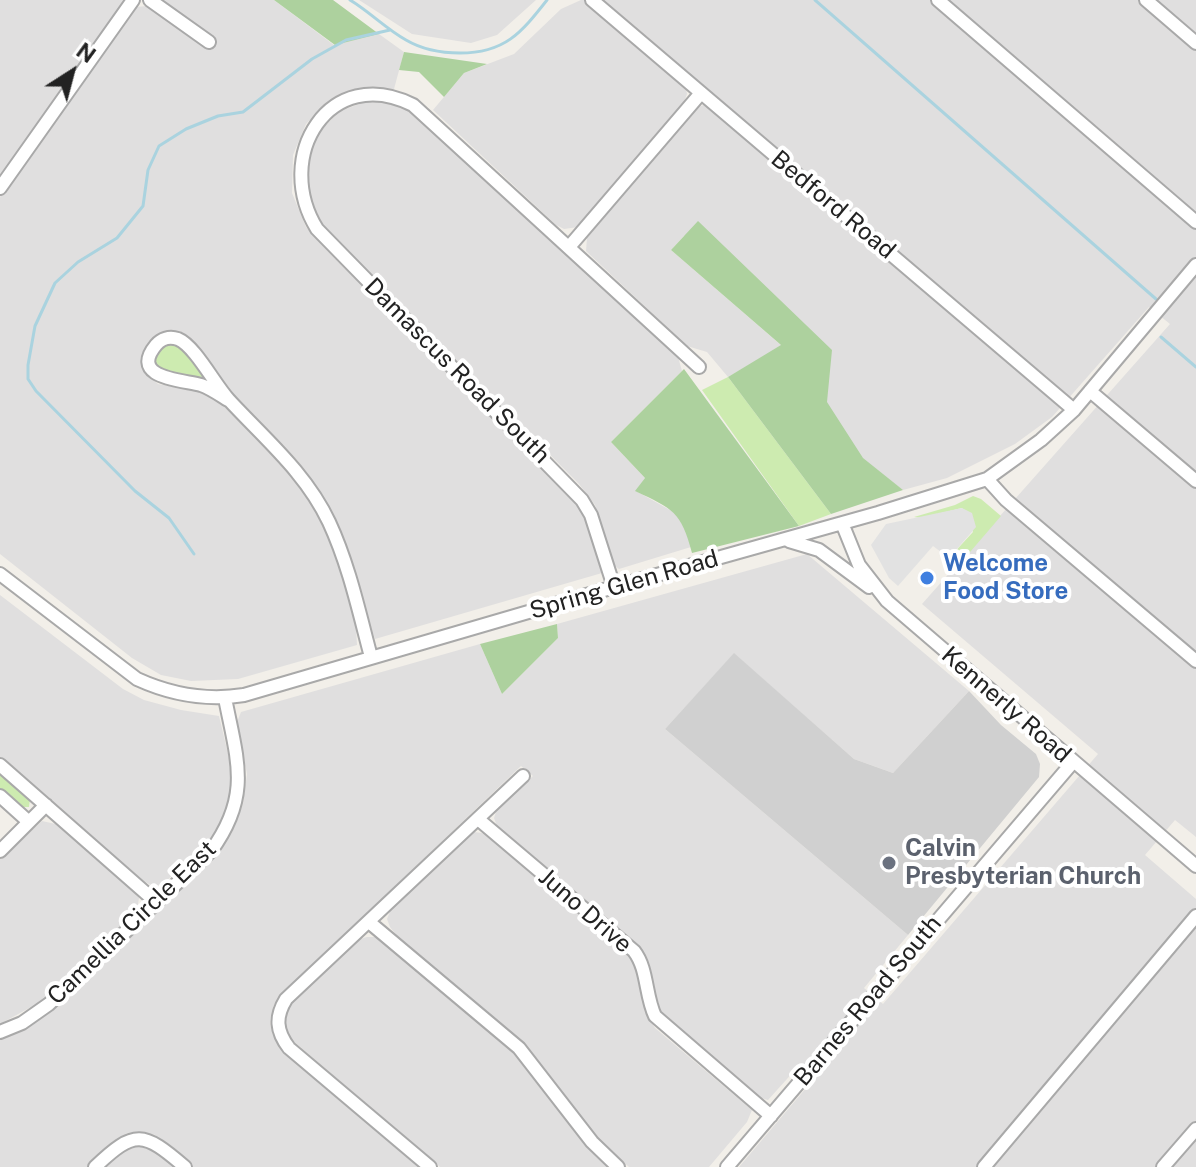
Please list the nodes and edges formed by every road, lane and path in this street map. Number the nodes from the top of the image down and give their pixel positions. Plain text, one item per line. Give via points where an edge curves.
1 (133, 0) edge
2 (150, 0) edge
3 (592, 0) edge
4 (938, 0) edge
5 (1146, 0) edge
6 (209, 42) dead end
7 (1196, 43) edge
8 (701, 93) junction
9 (0, 188) edge
10 (1196, 222) edge
11 (569, 247) junction
12 (1196, 265) edge
13 (699, 367) dead end
14 (1090, 391) junction
15 (228, 400) junction
16 (1074, 410) junction
17 (987, 479) junction
18 (1196, 481) edge
19 (842, 523) junction
20 (786, 540) junction
21 (0, 574) edge
22 (614, 587) junction
23 (884, 598) junction
24 (371, 657) junction
25 (1196, 661) edge
26 (225, 698) junction
27 (1073, 762) junction
28 (0, 765) edge
29 (523, 776) dead end
30 (0, 796) edge
31 (46, 805) junction
32 (478, 819) junction
33 (29, 822) junction
34 (0, 851) edge
35 (1196, 866) edge
36 (156, 902) junction
37 (1196, 916) edge
38 (369, 922) junction
39 (0, 1032) edge
40 (771, 1116) junction
41 (1196, 1129) edge
42 (95, 1167) edge
43 (185, 1167) edge
44 (430, 1167) edge
45 (618, 1167) edge
46 (727, 1167) edge
47 (984, 1167) edge
48 (1163, 1167) edge

1 - 9 street
2 - 6 street
3 - 8 street, Bedford Road
4 - 10 street
5 - 7 street
8 - 11 street
8 - 16 street, Bedford Road
11 - 13 street
11 - 22 street, Damascus Road South via 425,113 396,97 369,94 342,102 315,128 301,161 301,193 317,229 571,486 591,515
12 - 14 street, Spring Glen Road
14 - 16 street, Spring Glen Road
14 - 18 street
15 - 15 street via 204,386 160,378 150,362 158,342 180,340
15 - 24 street via 290,462 329,521
16 - 17 street, Spring Glen Road
17 - 19 street, Spring Glen Road
17 - 25 street
19 - 20 street, Spring Glen Road
19 - 23 street, Kennerly Road via 859,565
20 - 22 street, Spring Glen Road
20 - 23 street via 819,550
21 - 26 street, Spring Glen Road via 137,679 177,694
22 - 24 street, Spring Glen Road
23 - 27 street, Kennerly Road
24 - 26 street, Spring Glen Road
26 - 36 street, Camellia Circle East via 239,772 232,817 211,851
27 - 35 street, Kennerly Road
27 - 40 street, Barnes Road South
28 - 31 street
29 - 32 street
30 - 33 street
31 - 33 street
31 - 36 street
32 - 38 street
32 - 40 street, Juno Drive via 634,951 655,1016
33 - 34 street
36 - 39 street, Camellia Circle East via 49,1004
37 - 47 street
38 - 44 street via 286,999 278,1030 289,1048
38 - 45 street via 519,1048
40 - 46 street, Barnes Road South
41 - 48 street
42 - 43 street via 117,1146 140,1138 163,1148

